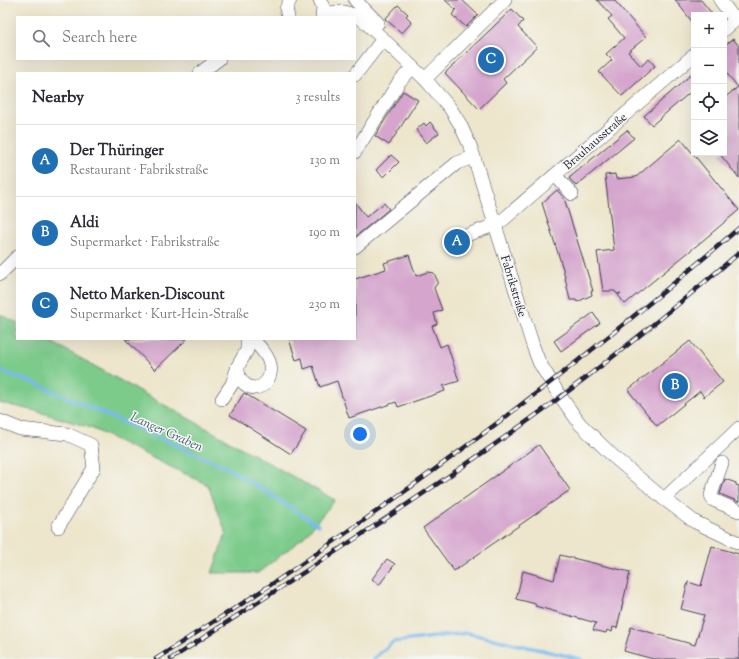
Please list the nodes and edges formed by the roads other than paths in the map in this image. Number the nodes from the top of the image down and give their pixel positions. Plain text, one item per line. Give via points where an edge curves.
1 (290, 0) edge
2 (320, 0) edge
3 (354, 0) edge
4 (505, 0) edge
5 (720, 0) edge
6 (323, 15) edge
7 (288, 16) edge
8 (356, 16) edge
9 (356, 16) edge
10 (737, 18) edge
11 (727, 27) edge
12 (383, 38) junction
13 (691, 59) edge
14 (218, 60) edge
15 (201, 72) edge
16 (418, 73) junction
17 (356, 74) edge
18 (356, 150) edge
19 (474, 157) junction
20 (555, 175) junction
21 (572, 194) dead end
22 (495, 225) junction
23 (467, 235) dead end
24 (356, 246) edge
25 (16, 258) edge
26 (0, 274) edge
27 (247, 340) edge
28 (253, 340) edge
29 (238, 366) junction
30 (222, 399) dead end
31 (0, 421) edge
32 (739, 428) edge
33 (722, 463) dead end
34 (664, 498) junction
35 (739, 511) edge
36 (58, 527) dead end
37 (739, 543) edge

1 - 7 street via 286,9
2 - 6 street
3 - 16 street via 401,47
4 - 16 street
5 - 10 street
6 - 8 street, Fabrikstraße via 344,12
9 - 12 street, Fabrikstraße
10 - 11 street
12 - 16 street, Fabrikstraße
12 - 17 street
13 - 20 street, Brauhausstraße
14 - 15 street
16 - 18 street via 399,82
16 - 19 street, Fabrikstraße via 450,108 466,135
19 - 22 street, Fabrikstraße
19 - 24 street via 457,163
20 - 21 street
20 - 22 street, Brauhausstraße
22 - 23 street, Brauhausstraße
22 - 34 street, Fabrikstraße via 539,362 580,424 615,458
25 - 26 street
27 - 29 street via 247,350
28 - 29 street via 269,360 271,370 265,385 258,388 247,386 240,378
29 - 30 street via 232,384
31 - 36 street via 20,429 67,434 91,444 94,468
32 - 34 street
33 - 35 street via 711,494 713,500
34 - 37 street, Fabrikstraße via 695,522

